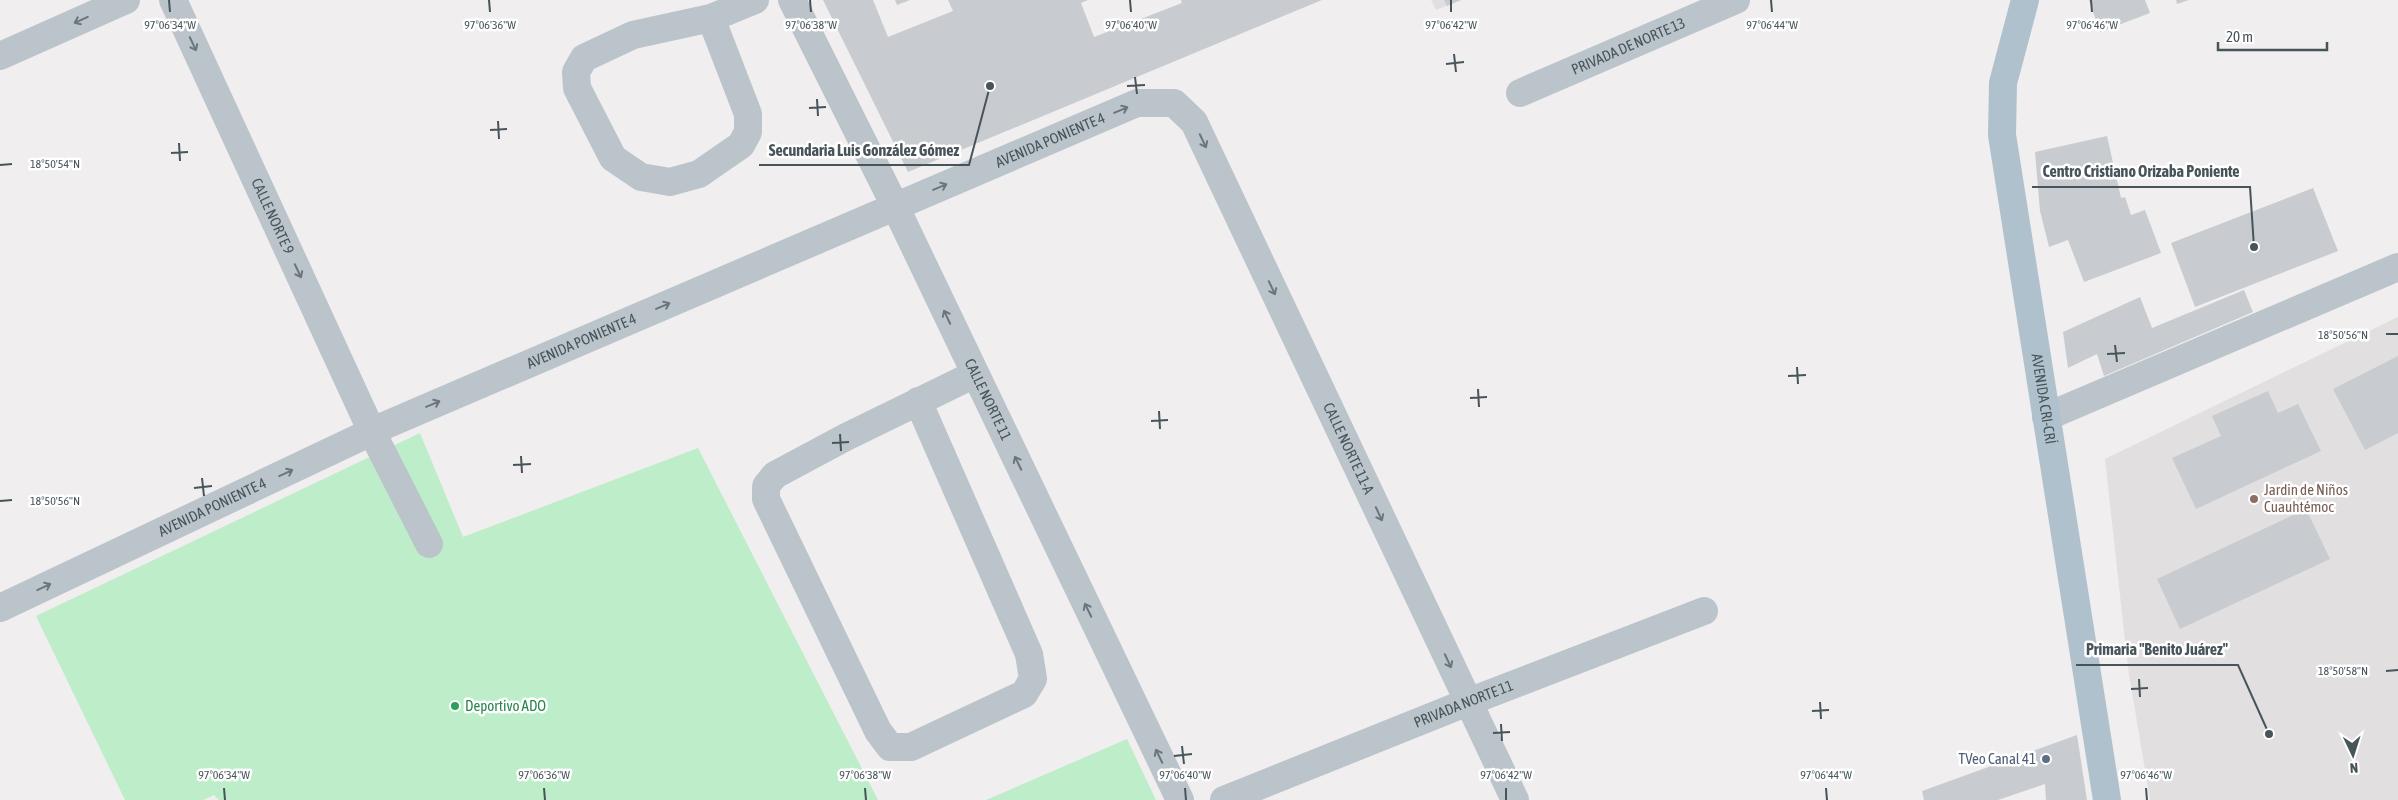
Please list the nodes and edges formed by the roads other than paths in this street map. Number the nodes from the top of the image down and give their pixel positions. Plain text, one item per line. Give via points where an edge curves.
1 (126, 0) edge
2 (173, 0) edge
3 (755, 0) edge
4 (792, 0) edge
5 (1736, 0) edge
6 (2025, 0) edge
7 (711, 18) junction
8 (0, 56) edge
9 (1520, 93) dead end
10 (1174, 103) joint
11 (895, 206) junction
12 (2398, 267) edge
13 (974, 374) junction
14 (918, 401) junction
15 (2046, 417) junction
16 (372, 432) junction
17 (429, 544) dead end
18 (0, 608) edge
19 (1704, 611) dead end
20 (1468, 702) junction
21 (1180, 800) edge
22 (1224, 800) edge
23 (1515, 800) edge
24 (2107, 800) edge

1 -> 8 street
2 -> 16 street, CALLE NORTE 9
3 - 7 street
4 - 11 street, CALLE NORTE 11
5 - 9 street, PRIVADA DE NORTE 13
6 - 15 main road, AVENIDA CRI-CRÍ via 2003,83 2002,135
7 - 7 street via 748,114 748,132 741,145 699,174 670,182 641,177 614,158 577,88 576,72 584,58 632,35
11 -> 10 street, AVENIDA PONIENTE 4 via 1137,103
10 -> 20 street, CALLE NORTE 11-A via 1194,122
13 -> 11 street, CALLE NORTE 11
16 -> 11 street, AVENIDA PONIENTE 4
12 - 15 street
13 - 14 street
21 -> 13 street, CALLE NORTE 11
14 - 14 street via 775,475 766,486 766,499 878,731 890,747 911,746 1016,698 1024,694 1033,679 1029,654
15 - 24 main road, AVENIDA CRI-CRÍ
16 - 17 street, CALLE NORTE 9
18 -> 16 street, AVENIDA PONIENTE 4
19 - 20 street, PRIVADA NORTE 11
20 - 22 street, PRIVADA NORTE 11
20 - 23 street, CALLE NORTE 11-A

